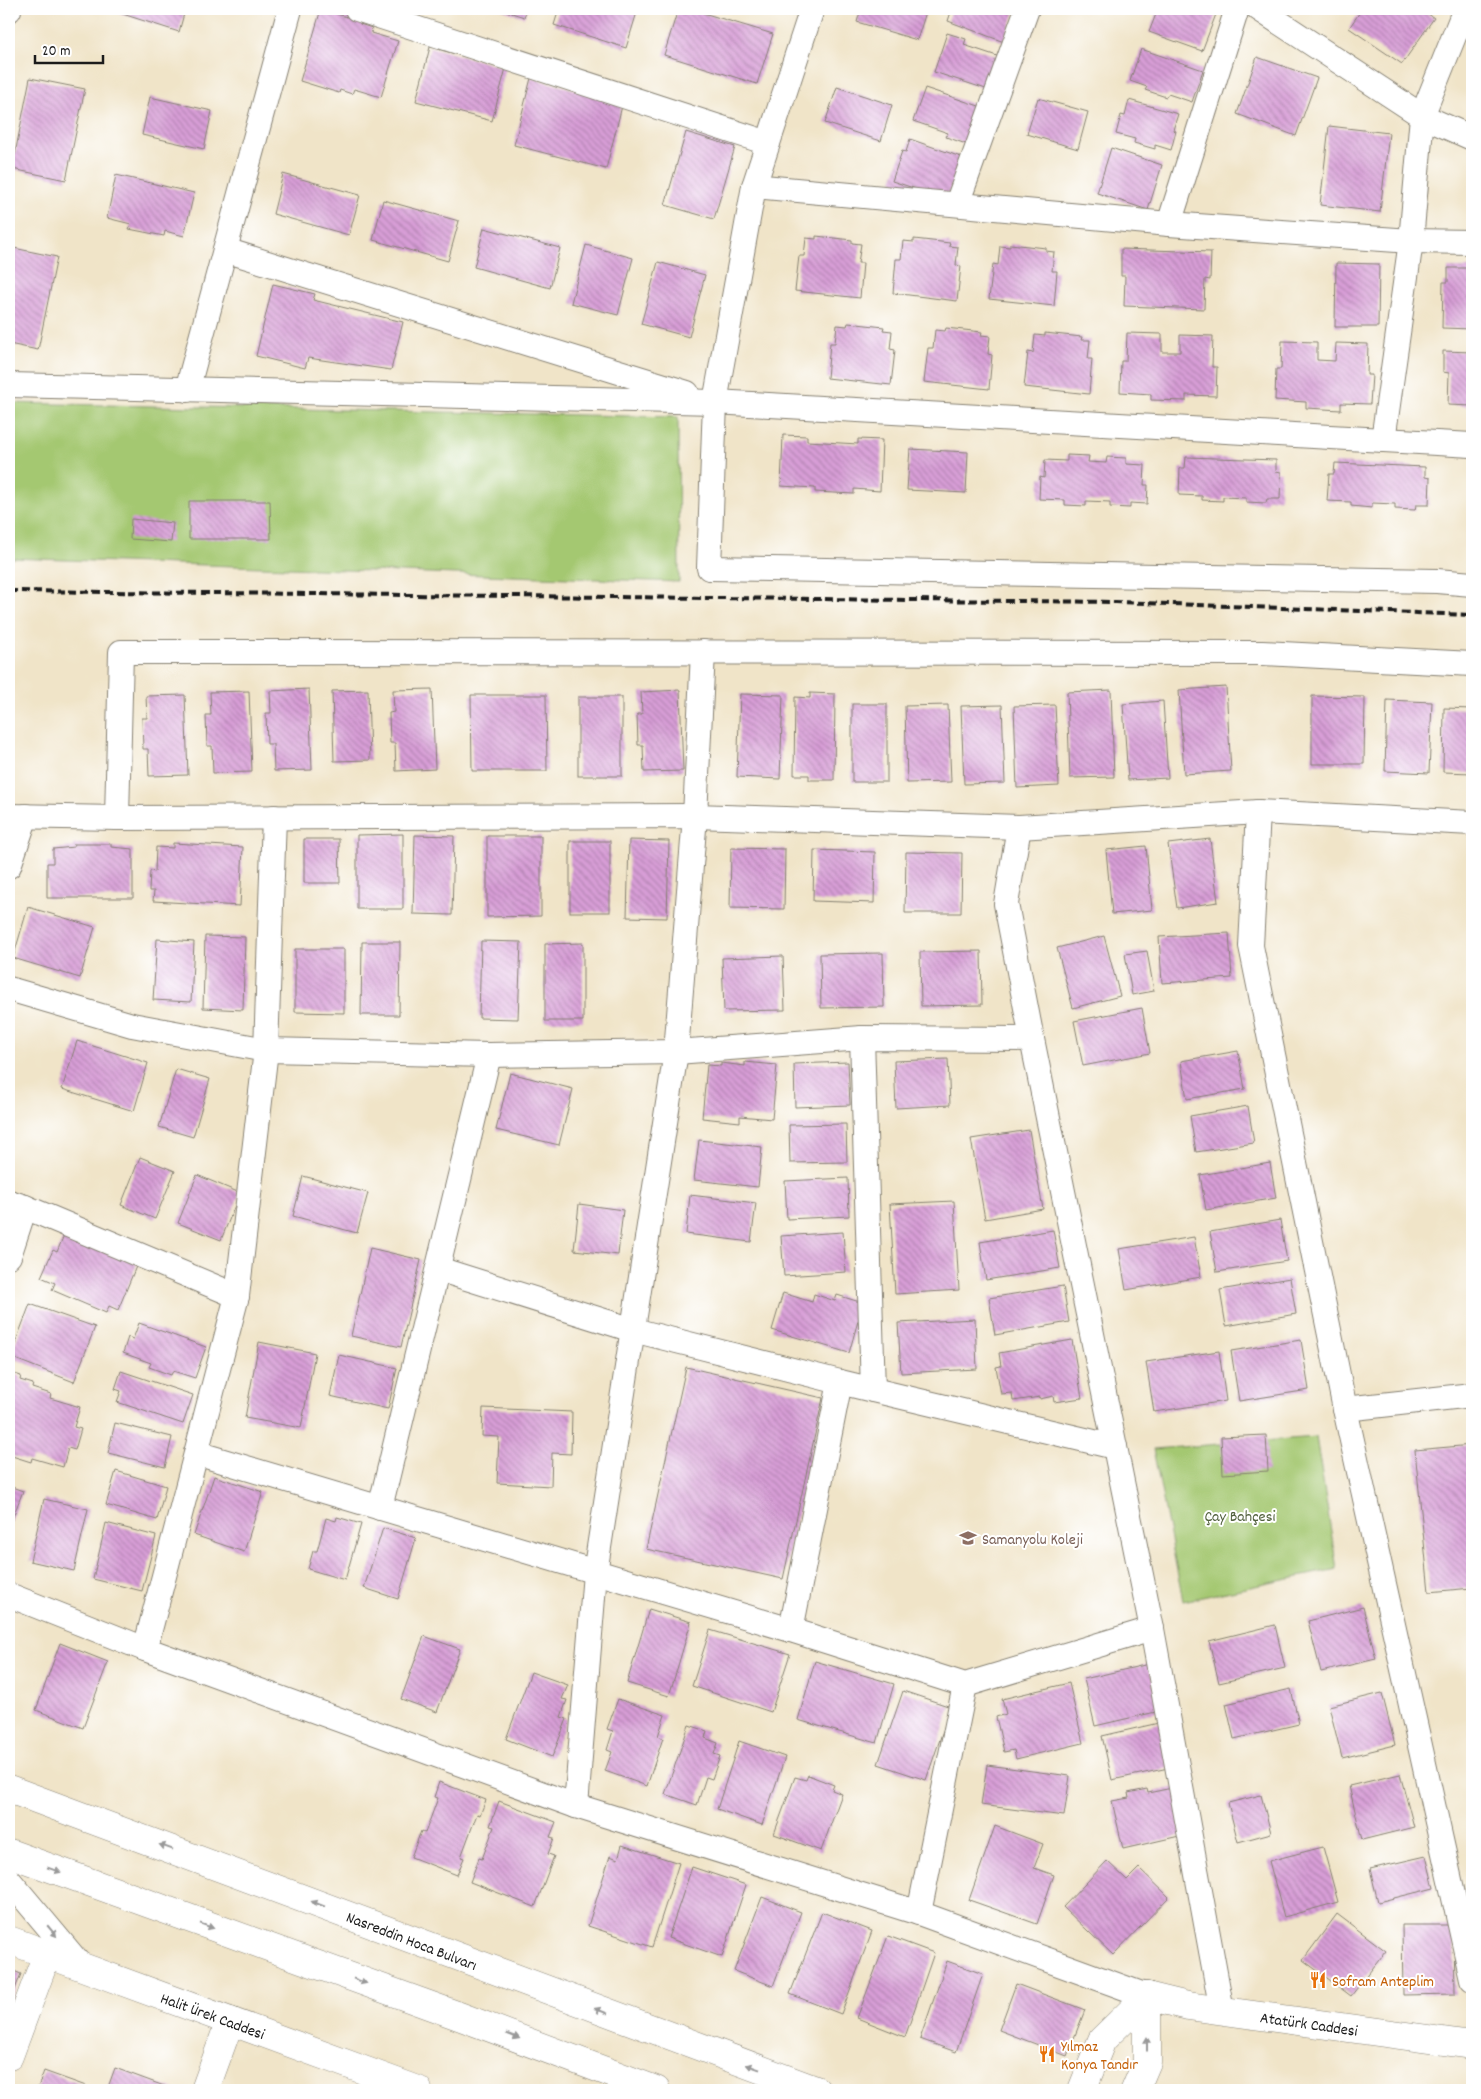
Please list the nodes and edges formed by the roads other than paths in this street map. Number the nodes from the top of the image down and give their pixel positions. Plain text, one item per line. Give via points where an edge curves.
1 (290, 9) edge
2 (357, 9) edge
3 (812, 9) edge
4 (1026, 9) edge
5 (1237, 9) edge
6 (1259, 9) edge
7 (1465, 9) edge
8 (1422, 116) junction
9 (1472, 138) edge
10 (768, 142) junction
11 (754, 186) junction
12 (957, 204) junction
13 (1169, 224) junction
14 (1411, 241) junction
15 (1472, 242) edge
16 (225, 250) junction
17 (9, 386) edge
18 (187, 390) junction
19 (715, 402) junction
20 (1383, 440) junction
21 (1472, 445) edge
22 (1472, 584) edge
23 (703, 652) junction
24 (1472, 664) edge
25 (1258, 812) junction
26 (18, 816) edge
27 (695, 816) junction
28 (274, 817) junction
29 (117, 818) junction
30 (1472, 823) edge
31 (1019, 827) junction
32 (9, 866) edge
33 (9, 988) edge
34 (862, 1038) junction
35 (1032, 1039) junction
36 (266, 1050) junction
37 (676, 1052) junction
38 (489, 1056) junction
39 (17, 1205) edge
40 (9, 1256) edge
41 (438, 1269) junction
42 (237, 1296) junction
43 (633, 1330) junction
44 (840, 1382) junction
45 (873, 1390) junction
46 (1472, 1395) edge
47 (1345, 1409) junction
48 (1115, 1447) junction
49 (196, 1453) junction
50 (380, 1508) junction
51 (595, 1573) junction
52 (9, 1595) edge
53 (1152, 1629) junction
54 (791, 1630) junction
55 (145, 1649) junction
56 (965, 1685) junction
57 (9, 1789) edge
58 (576, 1806) junction
59 (9, 1853) edge
60 (9, 1880) edge
61 (919, 1913) junction
62 (9, 1940) edge
63 (47, 1954) junction
64 (82, 1967) junction
65 (1472, 1979) edge
66 (1147, 1996) junction
67 (1222, 2011) junction
68 (230, 2021) junction
69 (1472, 2045) edge
70 (9, 2056) edge
71 (205, 2090) edge
72 (418, 2090) edge
73 (656, 2090) edge
74 (816, 2090) edge
75 (1082, 2090) edge
76 (1135, 2090) edge

1 - 16 street
2 - 10 street
3 - 10 street
4 - 12 street
5 - 13 street
6 - 8 street
7 - 8 street
8 - 9 street
8 - 14 street
10 - 11 street
11 - 12 street
11 - 19 street
12 - 13 street
13 - 14 street
14 - 15 street
14 - 20 street
16 - 18 street
16 - 19 street
17 - 18 street
18 - 19 street
19 - 20 street
19 - 22 street via 708,568
20 - 21 street
23 - 24 street via 1262,653
23 - 27 street
23 - 29 street via 121,652
25 - 30 street
25 - 31 street
25 - 47 street via 1251,946
26 - 29 street
26 - 32 street
27 - 28 street
27 - 31 street
27 - 37 street
28 - 29 street
28 - 36 street
31 - 35 street via 1006,904
33 - 36 street via 132,1025
34 - 35 street
34 - 37 street
34 - 45 street
35 - 48 street
36 - 38 street
36 - 42 street
37 - 38 street
37 - 43 street
38 - 41 street
39 - 40 street
39 - 42 street
41 - 43 street
41 - 50 street
42 - 49 street
43 - 44 street
43 - 51 street
44 - 45 street
44 - 54 street
45 - 48 street
46 - 47 street
47 - 65 street
48 - 53 street
49 - 50 street
49 - 55 street
50 - 51 street
51 - 54 street
51 - 58 street
52 - 55 street
53 - 56 street
53 - 67 street
54 - 56 street
55 - 58 street
56 - 61 street
74 -> 57 main road, Nasreddin Hoca Bulvarı
58 - 61 street
59 -> 73 main road
60 -> 64 street
61 - 66 street
62 - 63 main road, Halit Ürek Caddesi
63 - 64 main road, Halit Ürek Caddesi
63 - 70 main road
64 - 68 main road, Halit Ürek Caddesi
66 - 67 main road, Atatürk Caddesi
66 - 75 main road via 1102,2040
76 -> 66 main road via 1146,2062
67 - 69 main road, Atatürk Caddesi
68 - 71 main road
68 - 72 main road, Halit Ürek Caddesi

